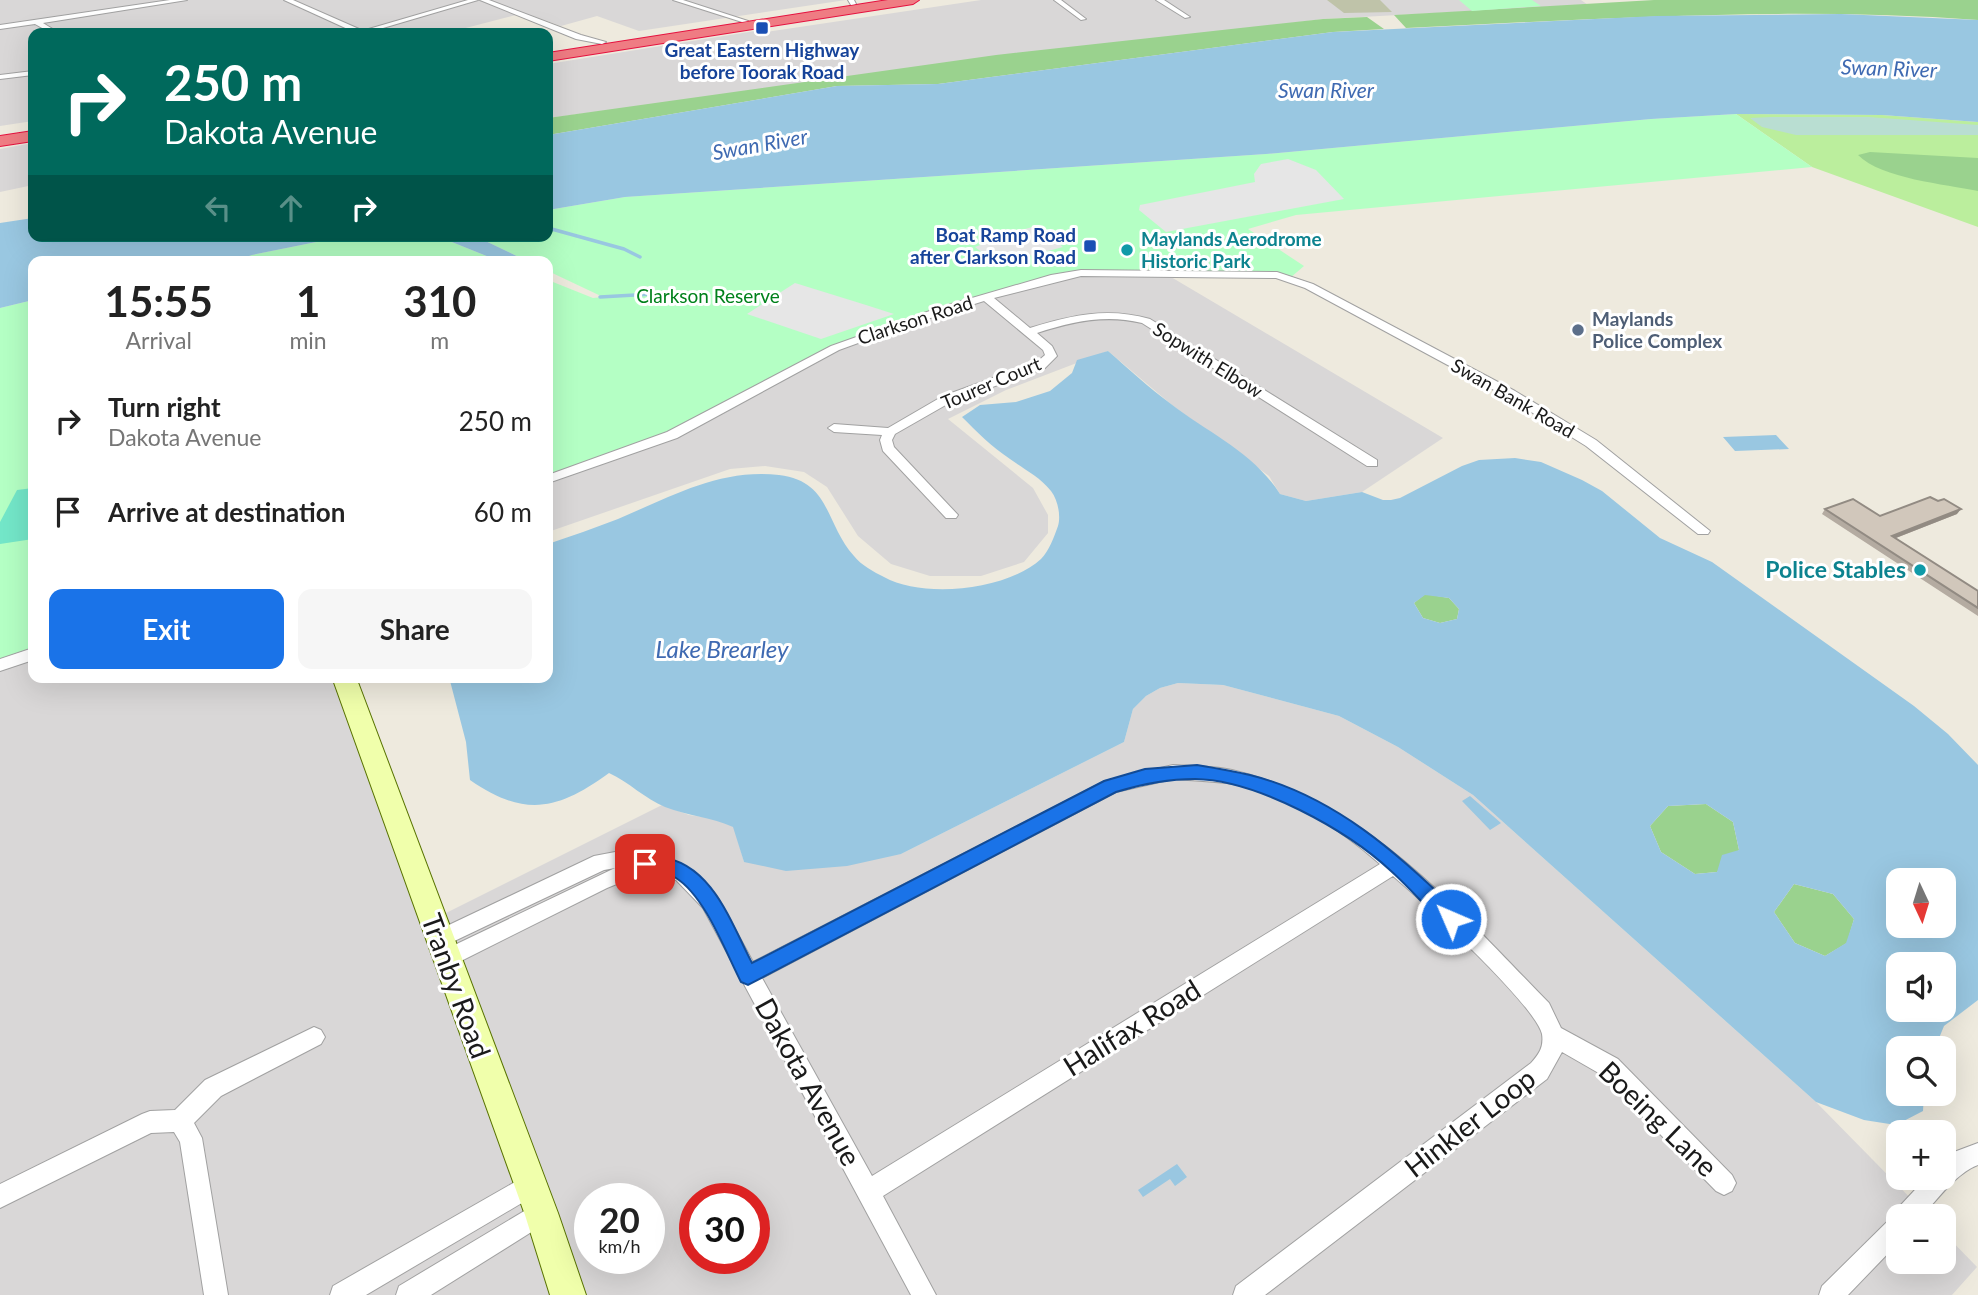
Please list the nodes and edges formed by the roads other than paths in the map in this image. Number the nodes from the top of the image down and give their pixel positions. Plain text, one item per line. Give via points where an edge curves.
1 (184, 0) edge
2 (287, 0) edge
3 (475, 0) edge
4 (483, 0) edge
5 (676, 0) edge
6 (875, 0) edge
7 (913, 0) edge
8 (1057, 0) edge
9 (1159, 0) edge
10 (852, 2) edge
11 (1187, 17) dead end
12 (1083, 19) dead end
13 (721, 20) junction
14 (37, 22) junction
15 (0, 27) edge
16 (47, 28) edge
17 (351, 28) edge
18 (374, 28) edge
19 (547, 28) edge
20 (553, 31) edge
21 (577, 41) junction
22 (553, 48) edge
23 (553, 56) edge
24 (28, 74) edge
25 (0, 77) edge
26 (28, 128) edge
27 (0, 132) edge
28 (28, 137) edge
29 (0, 141) edge
30 (1308, 286) joint
31 (986, 297) junction
32 (1029, 332) junction
33 (834, 428) dead end
34 (890, 432) junction
35 (1372, 463) dead end
36 (553, 477) edge
37 (951, 515) dead end
38 (1703, 531) dead end
39 (28, 656) edge
40 (0, 665) edge
41 (346, 683) edge
42 (1396, 864) junction
43 (443, 949) junction
44 (748, 975) junction
45 (1554, 1036) junction
46 (314, 1037) dead end
47 (180, 1121) junction
48 (1978, 1154) edge
49 (1956, 1165) edge
50 (1724, 1183) dead end
51 (529, 1186) junction
52 (1931, 1190) edge
53 (868, 1192) junction
54 (0, 1196) edge
55 (1917, 1204) edge
56 (541, 1213) junction
57 (1886, 1238) edge
58 (216, 1295) edge
59 (342, 1295) edge
60 (408, 1295) edge
61 (568, 1295) edge
62 (924, 1295) edge
63 (1245, 1295) edge
64 (1831, 1295) edge

1 - 14 street
2 - 17 street
3 - 18 street
4 - 19 street
5 - 13 street
6 - 10 highway
7 - 23 highway
8 - 12 street
9 - 11 street
10 - 13 highway via 744,21
13 - 21 highway via 603,42
14 - 15 street
14 - 16 street
20 - 21 street
21 - 22 highway
24 - 25 street
26 - 27 highway
28 - 29 highway
30 - 31 street, Clarkson Road via 1277,275 1081,273
30 - 38 street, Swan Bank Road via 1511,394 1591,443
31 - 32 street, Tourer Court
31 - 36 street, Clarkson Road via 860,337 672,435
32 - 34 street, Tourer Court via 1051,356 1041,365 947,399
32 - 35 street, Sopwith Elbow via 1096,313 1125,314 1146,321
33 - 34 street
34 - 37 street via 888,448
39 - 40 street
41 - 43 street, Tranby Road
42 - 44 street via 1344,825 1251,782 1197,772 1145,776 1111,786
42 - 45 street via 1542,1010
42 - 53 street, Halifax Road
43 - 44 street, Dakota Avenue via 645,864 667,866 695,882
43 - 51 street, Tranby Road
44 - 53 street, Dakota Avenue
45 - 50 street, Boeing Lane via 1610,1067
45 - 63 street, Hinkler Loop via 1552,1057 1539,1071
46 - 47 street via 213,1088
47 - 54 street via 150,1122
47 - 58 street via 191,1139
48 - 49 street
51 - 56 street, Tranby Road
51 - 59 street
52 - 55 street
53 - 62 street, Dakota Avenue
56 - 60 street
56 - 61 street, Tranby Road
57 - 64 street

